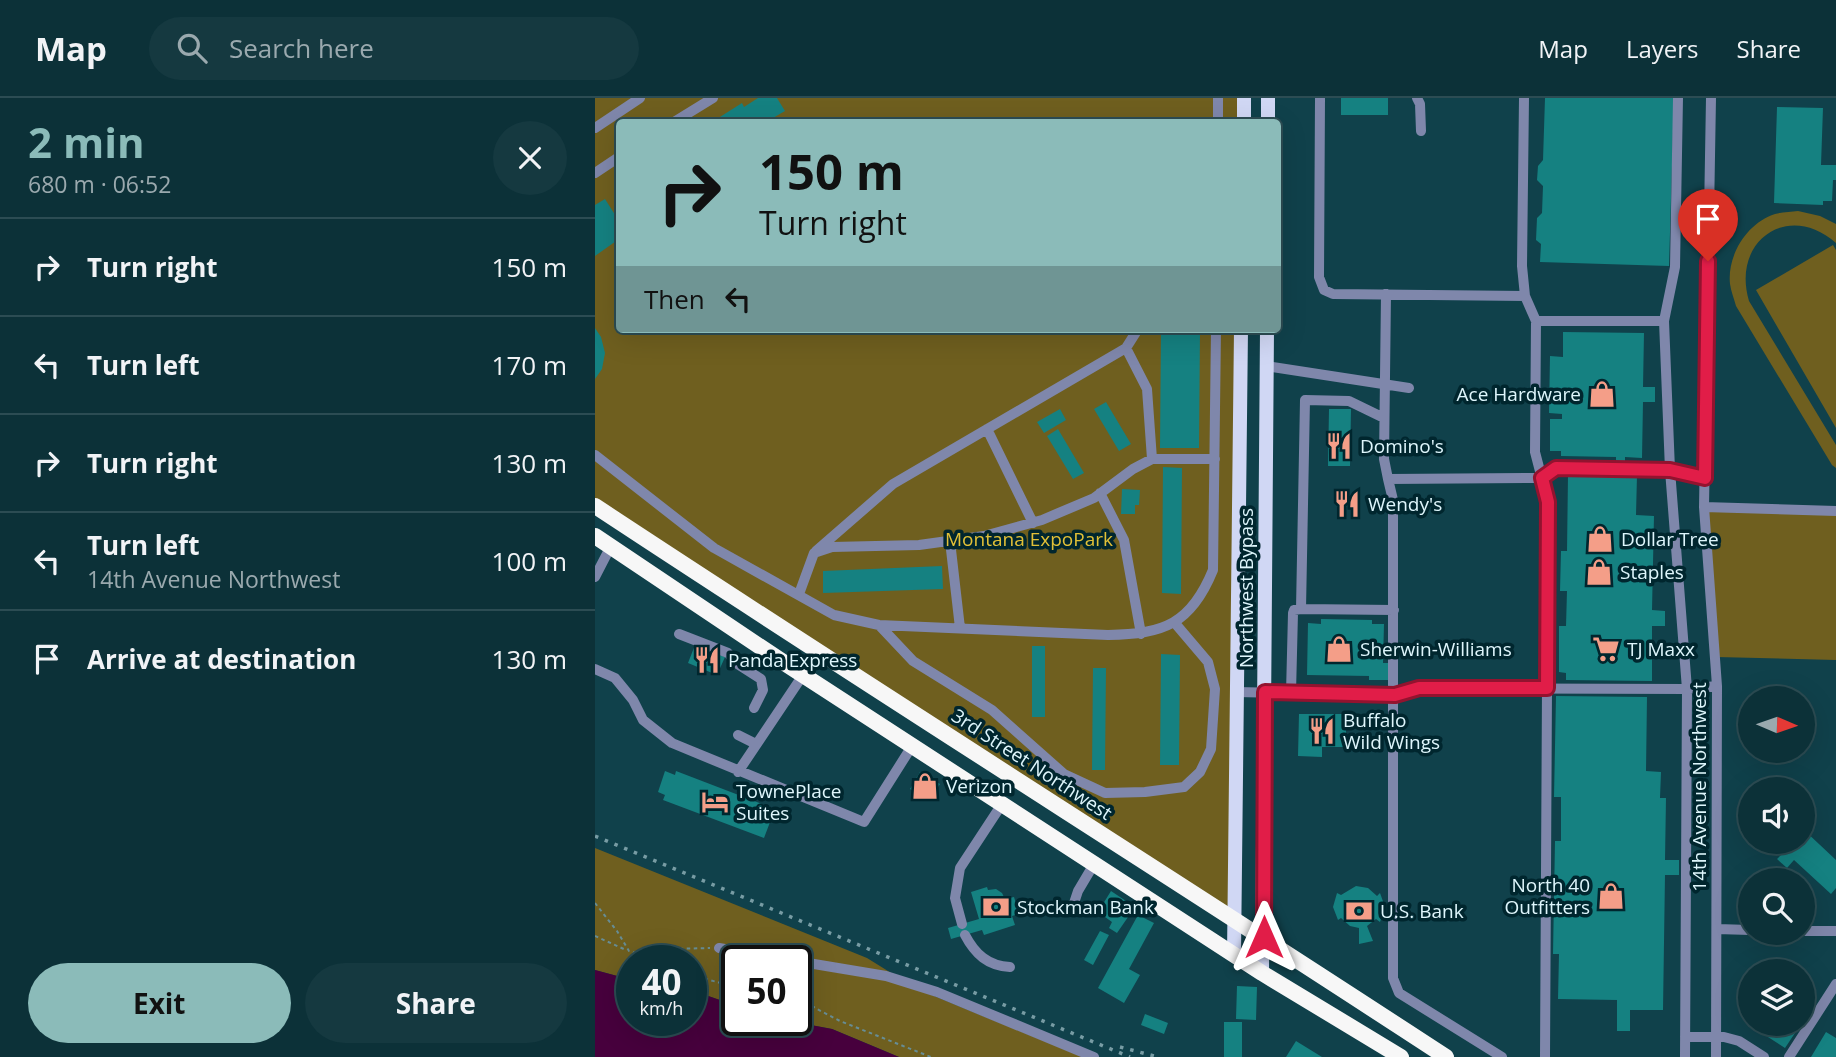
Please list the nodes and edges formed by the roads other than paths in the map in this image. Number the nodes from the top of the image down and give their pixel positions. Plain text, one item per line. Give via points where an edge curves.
1 (640, 98) edge
2 (713, 98) edge
3 (1218, 98) edge
4 (1244, 98) edge
5 (1268, 98) edge
6 (1320, 98) edge
7 (1417, 98) edge
8 (1524, 98) edge
9 (1678, 98) edge
10 (1711, 98) edge
11 (679, 119) edge
12 (1218, 119) edge
13 (1244, 119) edge
14 (1268, 119) edge
15 (595, 128) edge
16 (1421, 131) dead end
17 (616, 159) edge
18 (595, 173) edge
19 (1386, 294) junction
20 (1525, 296) junction
21 (1536, 321) junction
22 (1664, 321) junction
23 (1135, 333) edge
24 (1216, 333) edge
25 (1241, 333) edge
26 (1267, 333) edge
27 (1126, 348) junction
28 (1266, 366) junction
29 (1384, 385) junction
30 (1409, 388) dead end
31 (1384, 418) junction
32 (987, 429) junction
33 (595, 455) edge
34 (1152, 458) junction
35 (1215, 459) junction
36 (1670, 470) junction
37 (1542, 478) junction
38 (1705, 478) junction
39 (1388, 479) junction
40 (1100, 493) junction
41 (595, 506) edge
42 (1704, 507) junction
43 (1836, 511) edge
44 (1033, 523) junction
45 (595, 536) edge
46 (950, 541) junction
47 (611, 547) junction
48 (814, 553) junction
49 (595, 577) edge
50 (799, 594) junction
51 (1301, 609) junction
52 (1394, 610) junction
53 (1174, 622) junction
54 (879, 625) junction
55 (960, 628) junction
56 (679, 634) dead end
57 (1141, 634) junction
58 (595, 669) edge
59 (803, 675) junction
60 (1717, 686) junction
61 (1547, 688) junction
62 (1687, 689) junction
63 (1236, 692) junction
64 (1265, 692) junction
65 (1291, 693) junction
66 (1395, 695) junction
67 (754, 708) dead end
68 (738, 735) dead end
69 (756, 744) junction
70 (912, 746) junction
71 (738, 772) junction
72 (1002, 804) junction
73 (1094, 864) junction
74 (1072, 909) dead end
75 (1233, 917) junction
76 (1717, 929) junction
77 (1738, 930) edge
78 (1815, 931) edge
79 (1836, 931) edge
80 (1264, 937) junction
81 (1234, 955) junction
82 (812, 964) edge
83 (1010, 967) dead end
84 (1262, 973) junction
85 (1836, 984) edge
86 (1685, 1037) junction
87 (1716, 1037) junction
88 (1094, 1057) edge
89 (1401, 1057) edge
90 (1446, 1057) edge
91 (1502, 1057) edge
92 (1545, 1057) edge
93 (1685, 1057) edge
94 (1716, 1057) edge
95 (1764, 1057) edge
96 (1789, 1057) edge

1 - 15 street
2 - 11 street
3 - 12 street
4 - 13 main road
5 - 14 main road
6 - 19 street via 1320,282 1333,294
7 - 16 street
8 - 20 street
9 - 22 street via 1675,267
10 - 38 street, 14th Avenue Northwest
17 - 18 street
19 - 20 street
19 - 29 street
20 - 21 street
21 - 22 street
21 - 37 street via 1535,452
22 - 36 street
23 - 27 street
24 - 35 street
25 - 63 main road, Northwest Bypass
26 - 28 main road, Northwest Bypass
27 - 32 street
27 - 34 street via 1147,389
28 - 29 street
28 - 64 main road, Northwest Bypass
29 - 30 street
29 - 31 street
31 - 39 street
31 - 51 street via 1349,401 1305,400
32 - 44 street
32 - 48 street via 893,484
33 - 50 street via 714,548
34 - 35 street
34 - 40 street
35 - 53 street via 1213,570 1203,594
36 - 37 street via 1556,468
36 - 38 street
36 - 62 street
37 - 39 street
37 - 61 street via 1548,502
38 - 42 street, 14th Avenue Northwest
39 - 52 street via 1393,500
40 - 44 street
40 - 57 street via 1124,540
41 - 75 highway, 3rd Street Northwest
42 - 43 street
42 - 60 street, 14th Avenue Northwest
44 - 46 street
45 - 47 highway
46 - 48 street via 832,547
46 - 55 street
47 - 49 street
47 - 59 highway
48 - 50 street
50 - 54 street via 834,615
51 - 52 street
51 - 65 street via 1293,613
52 - 66 street
53 - 54 street via 1208,662 1215,689 1211,749 1200,772 1184,787 1105,793 1064,774 992,710 913,661
53 - 57 street
54 - 55 street
55 - 57 street
56 - 67 street via 728,653 761,679 763,690
58 - 71 street via 623,685 652,729 672,743
59 - 69 street
59 - 70 highway
60 - 62 street
60 - 76 street, 14th Avenue Northwest
61 - 62 street
61 - 66 street via 1419,688
61 - 92 street
62 - 86 street
63 - 64 street
63 - 75 main road, Northwest Bypass
64 - 65 street
64 - 80 main road, Northwest Bypass
65 - 66 street
66 - 91 street via 1393,978 1399,993
68 - 69 street
69 - 71 street
70 - 71 street via 864,822
70 - 72 highway
72 - 73 highway
72 - 83 street via 960,868 955,898 973,950 985,960
73 - 74 street
73 - 81 highway
75 - 80 highway, 3rd Street Northwest
75 - 81 main road, Northwest Bypass
76 - 77 street
76 - 87 street, 14th Avenue Northwest
78 - 79 street
80 - 84 main road, Northwest Bypass
80 - 90 highway, 3rd Street Northwest
81 - 84 highway
82 - 88 street via 886,976 937,992
84 - 89 highway
85 - 96 street
86 - 87 street
86 - 93 street
87 - 94 street, 14th Avenue Northwest
87 - 95 street via 1739,1041

